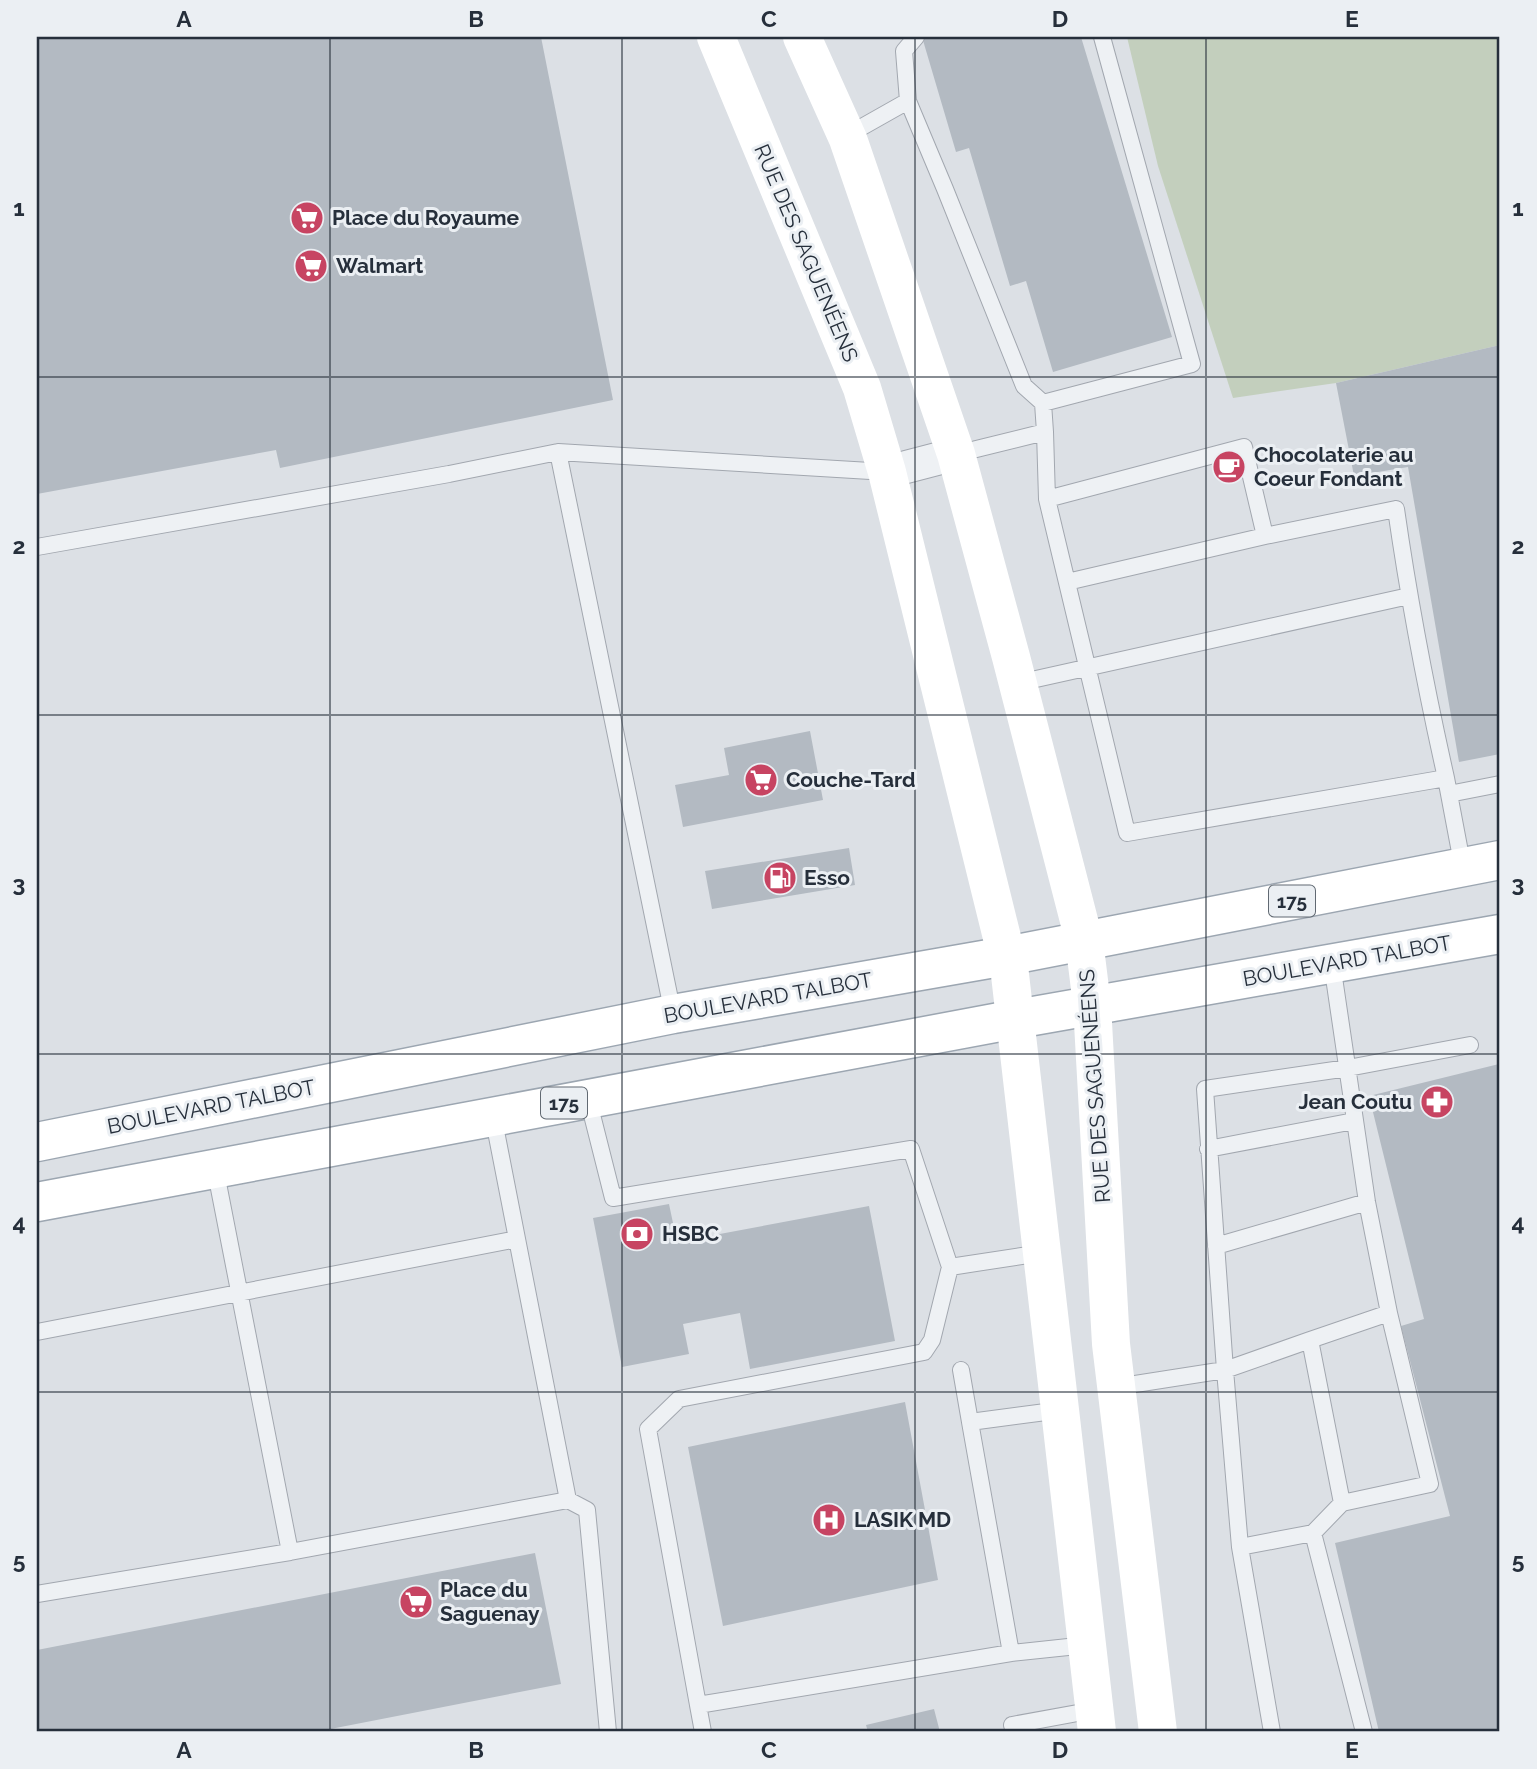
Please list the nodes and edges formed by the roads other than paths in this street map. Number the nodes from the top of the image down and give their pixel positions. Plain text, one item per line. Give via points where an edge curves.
1 (716, 37) edge
2 (802, 37) edge
3 (916, 37) edge
4 (1102, 37) edge
5 (908, 101) junction
6 (846, 136) junction
7 (1043, 403) junction
8 (1045, 432) junction
9 (558, 452) junction
10 (956, 454) junction
11 (887, 472) junction
12 (1047, 499) junction
13 (1265, 536) junction
14 (37, 547) edge
15 (1067, 582) junction
16 (1409, 596) junction
17 (1087, 668) junction
18 (1018, 683) junction
19 (1500, 784) edge
20 (1448, 786) junction
21 (1500, 860) edge
22 (1463, 868) junction
23 (1500, 934) edge
24 (1084, 940) junction
25 (1006, 956) junction
26 (1332, 964) junction
27 (1092, 1005) junction
28 (673, 1014) junction
29 (1016, 1019) junction
30 (1470, 1045) dead end
31 (1348, 1068) junction
32 (588, 1099) junction
33 (493, 1116) junction
34 (1354, 1121) junction
35 (37, 1142) edge
36 (1208, 1149) junction
37 (215, 1168) junction
38 (37, 1202) edge
39 (1367, 1202) junction
40 (517, 1239) junction
41 (1216, 1246) junction
42 (1041, 1253) junction
43 (950, 1266) junction
44 (239, 1293) junction
45 (1389, 1313) junction
46 (37, 1332) edge
47 (1310, 1340) junction
48 (961, 1370) dead end
49 (1225, 1370) junction
50 (1116, 1387) junction
51 (1061, 1410) junction
52 (970, 1422) junction
53 (568, 1500) junction
54 (1342, 1503) junction
55 (1313, 1533) junction
56 (1240, 1547) junction
57 (290, 1552) junction
58 (37, 1594) edge
59 (1087, 1645) junction
60 (1011, 1653) junction
61 (698, 1706) junction
62 (1096, 1721) edge
63 (608, 1732) edge
64 (703, 1732) edge
65 (1014, 1732) edge
66 (1158, 1732) edge
67 (1272, 1732) edge
68 (1364, 1732) edge

1 - 11 street, RUE DES SAGUENÉENS via 862,388
2 - 6 street, RUE DES SAGUENÉENS
3 - 5 lane via 904,51
4 - 7 lane via 1192,364
5 - 6 lane
5 - 7 lane via 1024,386
6 - 10 street, RUE DES SAGUENÉENS
7 - 8 lane
8 - 10 lane
8 - 12 lane
9 - 11 lane
9 - 14 lane
9 - 28 lane
10 - 11 street
10 - 18 street, RUE DES SAGUENÉENS
11 - 25 street, RUE DES SAGUENÉENS
12 - 13 lane via 1244,447
12 - 15 lane
13 - 15 lane
13 - 16 lane via 1396,509
15 - 17 lane
16 - 17 lane
16 - 20 lane
17 - 18 lane
17 - 20 lane via 1127,833
18 - 24 street, RUE DES SAGUENÉENS
19 - 20 lane
20 - 22 lane
21 - 22 street, BOULEVARD TALBOT / 175
22 - 24 street, BOULEVARD TALBOT / 175
23 - 26 street, BOULEVARD TALBOT / 175
24 - 25 street, BOULEVARD TALBOT / 175
24 - 27 street, RUE DES SAGUENÉENS
25 - 28 street, BOULEVARD TALBOT / 175
25 - 29 street, RUE DES SAGUENÉENS
26 - 27 street, BOULEVARD TALBOT / 175
26 - 31 lane
27 - 29 street, BOULEVARD TALBOT / 175
27 - 50 street, RUE DES SAGUENÉENS
28 - 35 street, BOULEVARD TALBOT / 175
29 - 32 street, BOULEVARD TALBOT / 175
29 - 42 street, RUE DES SAGUENÉENS
30 - 31 lane
31 - 34 lane
31 - 36 lane via 1205,1089
32 - 33 street, BOULEVARD TALBOT / 175
32 - 43 lane via 613,1198 911,1149
33 - 37 street, BOULEVARD TALBOT / 175
33 - 40 lane
34 - 36 lane
34 - 39 lane
36 - 41 lane
37 - 38 street, BOULEVARD TALBOT / 175
37 - 44 lane
39 - 41 lane
39 - 45 lane
40 - 44 lane
40 - 53 lane
41 - 49 lane
42 - 43 lane
42 - 51 street, RUE DES SAGUENÉENS
43 - 61 lane via 932,1340 924,1352 679,1399 648,1429
44 - 46 lane
44 - 57 lane
45 - 47 lane
45 - 54 lane via 1430,1484
47 - 49 lane
47 - 54 lane
48 - 52 lane
49 - 50 lane
49 - 56 lane
50 - 66 street, RUE DES SAGUENÉENS
51 - 52 lane
51 - 59 street, RUE DES SAGUENÉENS
52 - 60 lane
53 - 57 lane
53 - 63 lane via 587,1510
54 - 55 lane
55 - 56 lane
55 - 68 lane
56 - 67 lane
57 - 58 lane
59 - 60 lane
59 - 62 street, RUE DES SAGUENÉENS
60 - 61 lane
61 - 64 lane
62 - 65 lane via 1012,1725

